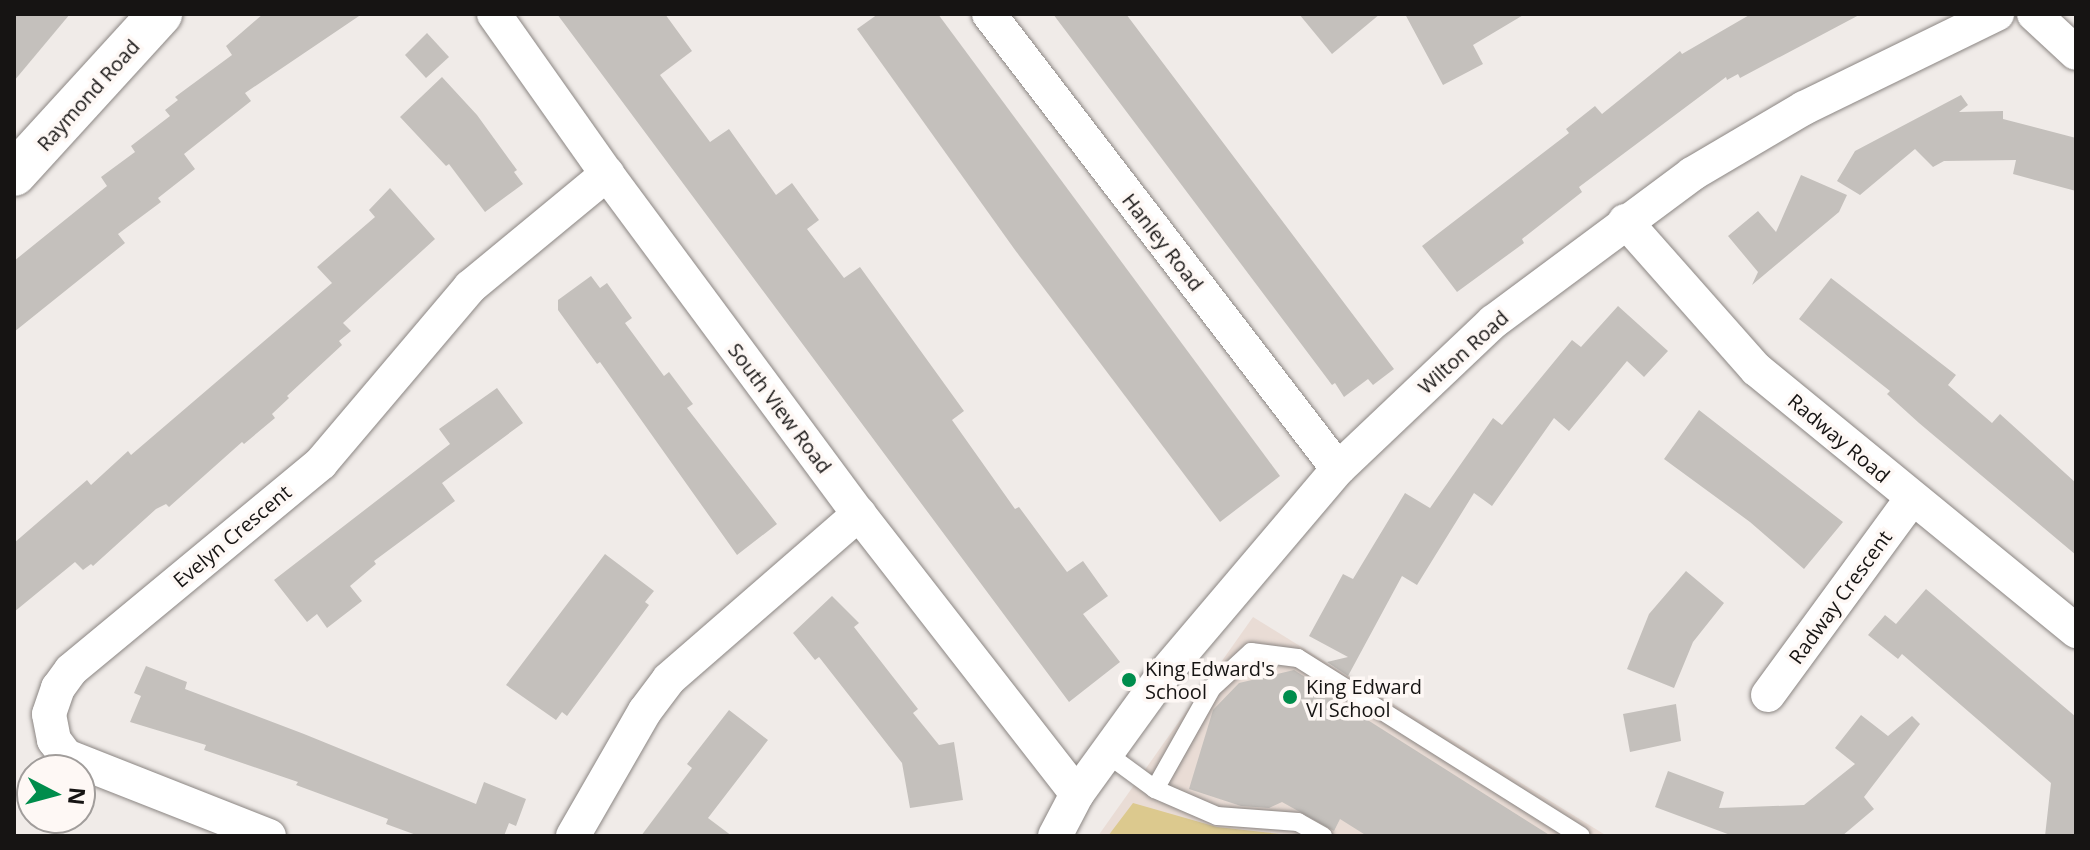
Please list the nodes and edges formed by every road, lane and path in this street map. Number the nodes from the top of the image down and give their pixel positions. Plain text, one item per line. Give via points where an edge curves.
1 (160, 14) edge
2 (494, 14) edge
3 (989, 14) edge
4 (1997, 14) edge
5 (2034, 14) edge
6 (2076, 53) edge
7 (14, 174) edge
8 (607, 174) junction
9 (1625, 221) junction
10 (1338, 469) junction
11 (1912, 498) junction
12 (859, 514) junction
13 (2076, 631) edge
14 (1768, 695) dead end
15 (1106, 753) junction
16 (1155, 789) junction
17 (1077, 794) junction
18 (269, 836) edge
19 (573, 836) edge
20 (1055, 836) edge
21 (1323, 836) edge
22 (1581, 836) edge

1 - 7 street, Raymond Road
2 - 8 street, South View Road
3 - 10 street, Hanley Road
4 - 9 street, Wilton Road via 1804,108
5 - 6 street
8 - 12 street, South View Road
8 - 18 street, Evelyn Crescent via 470,287 321,463 71,670 58,688 49,714 54,740 66,756
9 - 10 street, Wilton Road via 1493,322
9 - 11 street, Radway Road via 1756,369
10 - 15 street, Wilton Road via 1164,674
11 - 13 street, Radway Road
11 - 14 street, Radway Crescent
12 - 17 street, South View Road
12 - 19 street via 669,679
15 - 16 lane
15 - 17 street, Wilton Road
16 - 21 lane via 1217,816 1298,822
16 - 22 lane via 1212,688 1251,652 1298,658
17 - 20 street, Wilton Road

